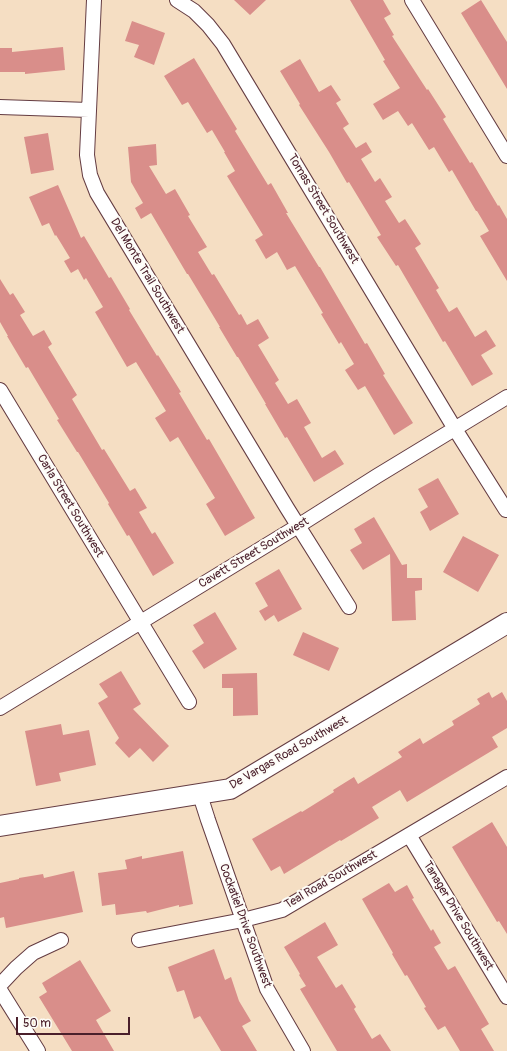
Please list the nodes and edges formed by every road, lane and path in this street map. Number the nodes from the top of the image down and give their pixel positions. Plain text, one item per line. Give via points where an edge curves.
1 (94, 0) edge
2 (178, 0) edge
3 (412, 0) edge
4 (0, 107) edge
5 (89, 110) junction
6 (507, 156) edge
7 (0, 390) edge
8 (507, 397) edge
9 (455, 429) junction
10 (506, 510) edge
11 (298, 526) junction
12 (349, 607) dead end
13 (140, 622) junction
14 (507, 623) edge
15 (189, 702) dead end
16 (0, 708) edge
17 (507, 777) edge
18 (200, 795) junction
19 (1, 822) edge
20 (409, 835) junction
21 (243, 920) junction
22 (61, 940) dead end
23 (139, 940) dead end
24 (0, 985) edge
25 (0, 990) edge
26 (507, 997) edge
27 (38, 1051) edge
28 (303, 1051) edge

1 - 5 street, Del Monte Trail Southwest
2 - 9 street, Tomas Street Southwest via 194,11 223,44
3 - 6 street
4 - 5 street
5 - 11 street, Del Monte Trail Southwest via 87,155 90,175 97,193
7 - 13 street, Carla Street Southwest
8 - 9 street, Cavett Street Southwest
9 - 10 street, Tomas Street Southwest
9 - 11 street, Cavett Street Southwest
11 - 12 street, Del Monte Trail Southwest
11 - 13 street, Cavett Street Southwest
13 - 15 street, Carla Street Southwest
13 - 16 street, Cavett Street Southwest
14 - 18 street, De Vargas Road Southwest via 230,789
17 - 20 street, Teal Road Southwest
18 - 19 street, De Vargas Road Southwest
18 - 21 street, Cockatiel Drive Southwest
20 - 21 street, Teal Road Southwest via 282,910
20 - 26 street, Tanager Drive Southwest
21 - 23 street, Teal Road Southwest
21 - 28 street, Cockatiel Drive Southwest via 267,989
22 - 24 street via 33,952
25 - 27 street

